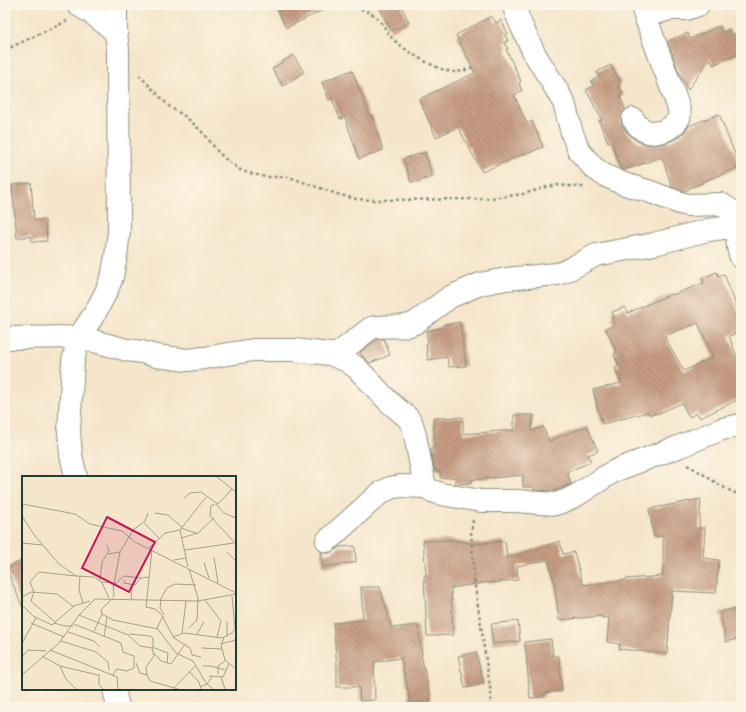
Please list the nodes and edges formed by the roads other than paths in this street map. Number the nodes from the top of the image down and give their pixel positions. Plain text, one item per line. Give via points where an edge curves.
1 (116, 5) edge
2 (513, 5) edge
3 (698, 5) edge
4 (84, 8) edge
5 (643, 10) edge
6 (116, 32) junction
7 (633, 119) dead end
8 (741, 218) edge
9 (741, 227) edge
10 (741, 256) edge
11 (79, 336) junction
12 (5, 338) edge
13 (335, 356) junction
14 (741, 425) edge
15 (76, 476) edge
16 (425, 487) junction
17 (327, 541) dead end
18 (114, 690) edge
19 (118, 707) edge

1 - 6 street
2 - 8 street via 534,53 564,103 575,144 594,168 624,184 680,203 721,204
3 - 5 street via 686,9
4 - 6 street
5 - 7 street via 680,117 672,126 657,133 641,129
6 - 11 street via 119,231 116,256 112,278 106,292
9 - 10 street via 737,242
9 - 13 street via 708,230 596,256 557,274 480,284 447,299 415,323 405,327 371,328
11 - 12 street
11 - 13 street via 127,350 187,360 253,350 294,350
11 - 15 street via 73,361 69,431
13 - 16 street via 357,368 389,402 407,416 416,436
14 - 16 street via 722,429 619,469 577,495 556,504 481,501 441,494
16 - 17 street via 400,486 379,494
18 - 19 street

